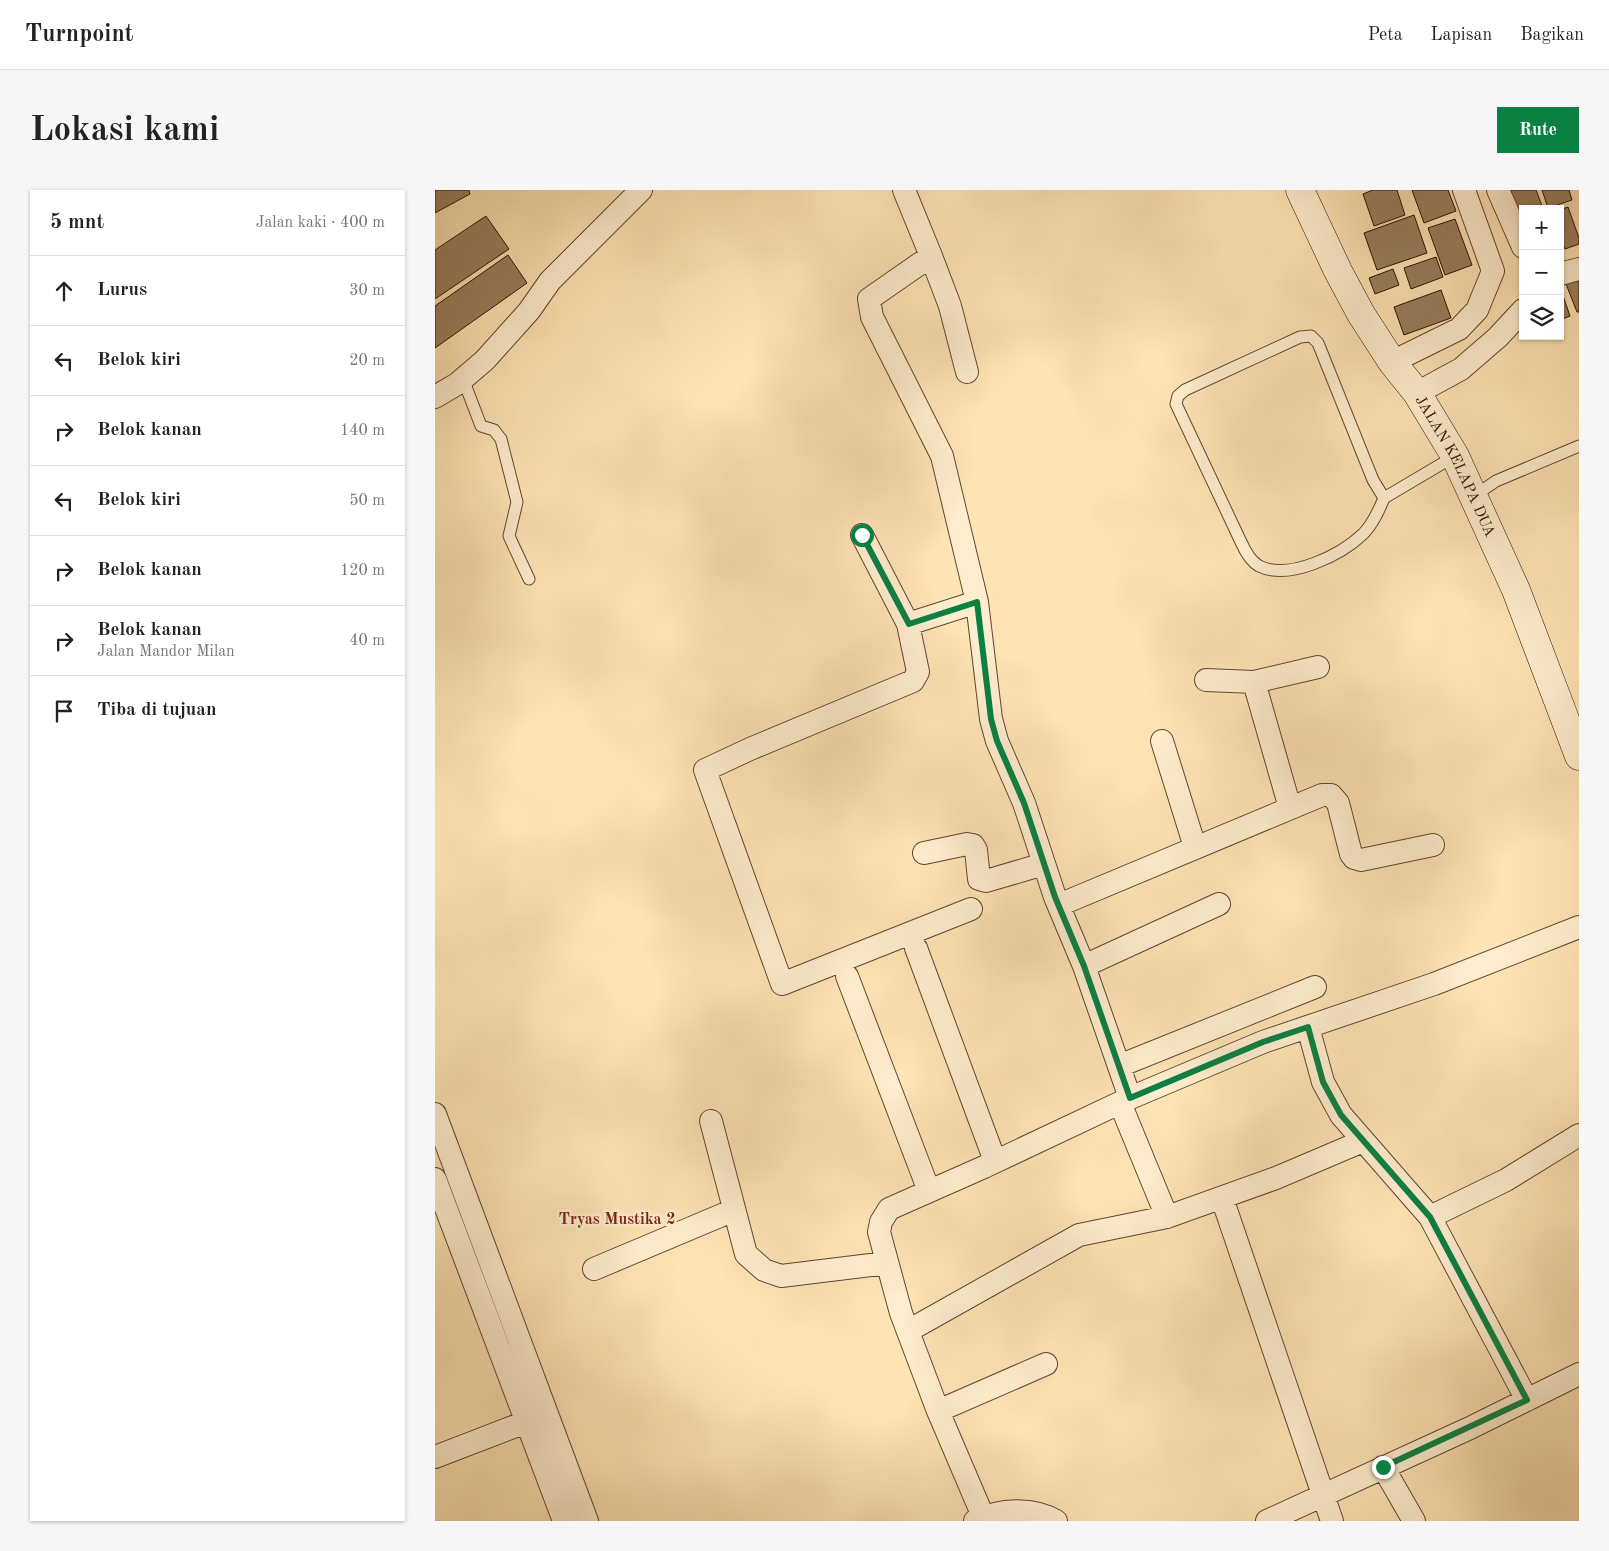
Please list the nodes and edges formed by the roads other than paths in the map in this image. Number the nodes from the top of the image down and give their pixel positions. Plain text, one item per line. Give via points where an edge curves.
1 (641, 190) edge
2 (904, 190) edge
3 (1300, 190) edge
4 (1464, 190) edge
5 (1498, 190) edge
6 (1519, 237) edge
7 (931, 256) junction
8 (1579, 269) edge
9 (1564, 273) edge
10 (1519, 314) edge
11 (1392, 362) junction
12 (967, 372) dead end
13 (463, 379) junction
14 (1417, 394) junction
15 (435, 397) edge
16 (1579, 446) edge
17 (1455, 456) junction
18 (1474, 496) junction
19 (1385, 498) junction
20 (862, 535) dead end
21 (529, 579) dead end
22 (977, 602) junction
23 (909, 624) junction
24 (1318, 667) dead end
25 (1206, 680) dead end
26 (1254, 682) junction
27 (1162, 741) dead end
28 (1579, 756) edge
29 (1290, 808) junction
30 (1433, 845) dead end
31 (1195, 847) junction
32 (924, 853) dead end
33 (1044, 864) junction
34 (1219, 904) dead end
35 (1059, 905) junction
36 (971, 909) dead end
37 (1579, 927) edge
38 (916, 948) dead end
39 (1084, 966) junction
40 (847, 976) dead end
41 (1315, 987) dead end
42 (1308, 1027) junction
43 (1119, 1066) junction
44 (1125, 1100) junction
45 (435, 1114) edge
46 (711, 1121) dead end
47 (1579, 1135) edge
48 (1363, 1141) junction
49 (995, 1161) junction
50 (457, 1172) junction
51 (435, 1180) edge
52 (929, 1191) junction
53 (1222, 1198) junction
54 (734, 1210) junction
55 (1167, 1216) junction
56 (1430, 1217) junction
57 (887, 1263) junction
58 (594, 1270) dead end
59 (908, 1331) junction
60 (1046, 1364) dead end
61 (1579, 1374) edge
62 (1527, 1400) junction
63 (938, 1411) junction
64 (547, 1413) junction
65 (526, 1422) junction
66 (435, 1457) edge
67 (1383, 1467) junction
68 (1322, 1495) junction
69 (981, 1520) edge
70 (564, 1521) edge
71 (587, 1521) edge
72 (1056, 1521) edge
73 (1267, 1521) edge
74 (1332, 1521) edge
75 (1414, 1521) edge

1 - 13 street via 550,281 501,344
2 - 7 street
3 - 11 main road, JALAN KELAPA DUA via 1361,314
4 - 11 street via 1493,272 1477,310 1459,329
5 - 6 street
7 - 12 street via 951,306
7 - 22 street via 869,299 869,306 942,456
8 - 9 street
10 - 14 street via 1461,369
11 - 14 main road, JALAN KELAPA DUA
13 - 15 street
13 - 21 lane via 481,426 494,430 501,439 517,502 509,536
14 - 17 main road, JALAN KELAPA DUA
16 - 18 lane via 1496,481
17 - 18 main road, JALAN KELAPA DUA
17 - 19 lane
18 - 28 main road, JALAN KELAPA DUA via 1516,590
19 - 19 lane via 1373,480 1319,343 1311,336 1300,337 1178,396 1176,404 1247,556 1258,566 1291,570 1311,565 1341,549 1363,534
20 - 23 street
22 - 23 street
22 - 33 street via 991,719
23 - 36 street via 918,672 913,682 705,770 782,984
24 - 26 street
25 - 26 street
26 - 29 street
27 - 31 street
29 - 30 street via 1322,795 1331,795 1339,803 1351,854 1361,860
29 - 31 street
31 - 35 street
32 - 33 street via 973,845 979,879 986,881
33 - 35 street
34 - 39 street
35 - 39 street
37 - 42 street via 1434,984
38 - 49 street
39 - 43 street
40 - 52 street
41 - 43 street
42 - 44 street via 1263,1042
42 - 48 street via 1323,1082 1341,1115
43 - 44 street
44 - 49 street
44 - 55 street
45 - 50 street
46 - 54 street
47 - 56 street via 1506,1180
48 - 53 street
48 - 56 street
49 - 52 street
50 - 51 street
50 - 64 street
51 - 65 street
52 - 57 street via 889,1209 881,1222 879,1232
53 - 55 street
53 - 68 street
54 - 57 street via 746,1254 764,1270 781,1276
54 - 58 street
55 - 59 street via 1079,1234
56 - 62 street
57 - 59 street
59 - 63 street
60 - 63 street
61 - 62 street
62 - 67 street
63 - 69 street
64 - 65 street
64 - 71 street
65 - 66 street
65 - 70 street
67 - 68 street
67 - 75 street
68 - 73 street
68 - 74 street
69 - 72 street via 1003,1512 1025,1512

